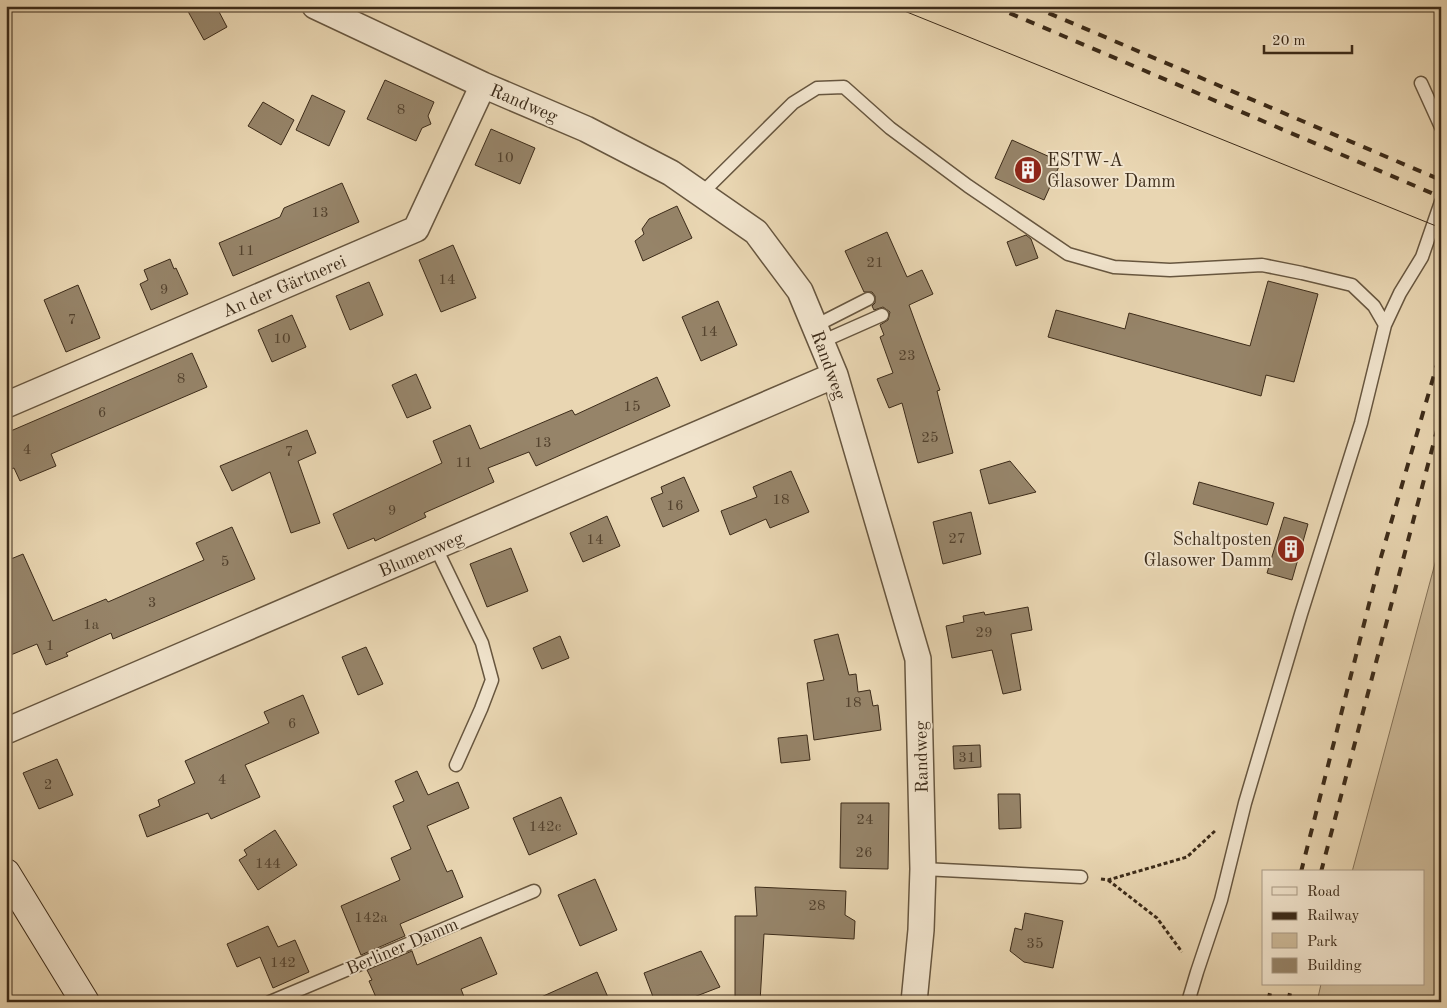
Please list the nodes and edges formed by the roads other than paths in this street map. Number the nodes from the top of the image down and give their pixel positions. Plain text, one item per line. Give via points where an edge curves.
1 (315, 6) edge
2 (1421, 83) dead end
3 (483, 85) junction
4 (1441, 127) edge
5 (702, 193) junction
6 (1441, 202) edge
7 (868, 299) dead end
8 (882, 315) dead end
9 (1385, 325) junction
10 (818, 334) junction
11 (835, 375) junction
12 (6, 405) edge
13 (436, 548) junction
14 (6, 731) edge
15 (456, 765) dead end
16 (923, 869) junction
17 (6, 873) edge
18 (1080, 877) road end
19 (534, 891) dead end
20 (85, 1002) edge
21 (270, 1002) edge
22 (914, 1002) edge
23 (1188, 1002) edge

1 - 3 street, Randweg
2 - 4 lane
3 - 5 street, Randweg via 586,129 671,173
3 - 12 street, An der Gärtnerei via 416,230
5 - 9 lane via 793,103 818,88 844,88 890,128 968,186 1068,254 1114,267 1170,270 1262,265 1302,273 1352,286 1374,306
5 - 10 street, Randweg via 756,232 800,291
6 - 9 lane via 1422,257 1400,292
7 - 10 lane
8 - 10 lane
9 - 23 lane via 1361,423 1301,614 1245,802 1221,900
10 - 11 street, Randweg
11 - 13 street, Blumenweg
11 - 16 street, Randweg via 918,659
13 - 14 street, Blumenweg
13 - 15 lane via 482,643 492,680
16 - 18 lane
16 - 22 street, Randweg
17 - 20 main road
19 - 21 lane, Berliner Damm

